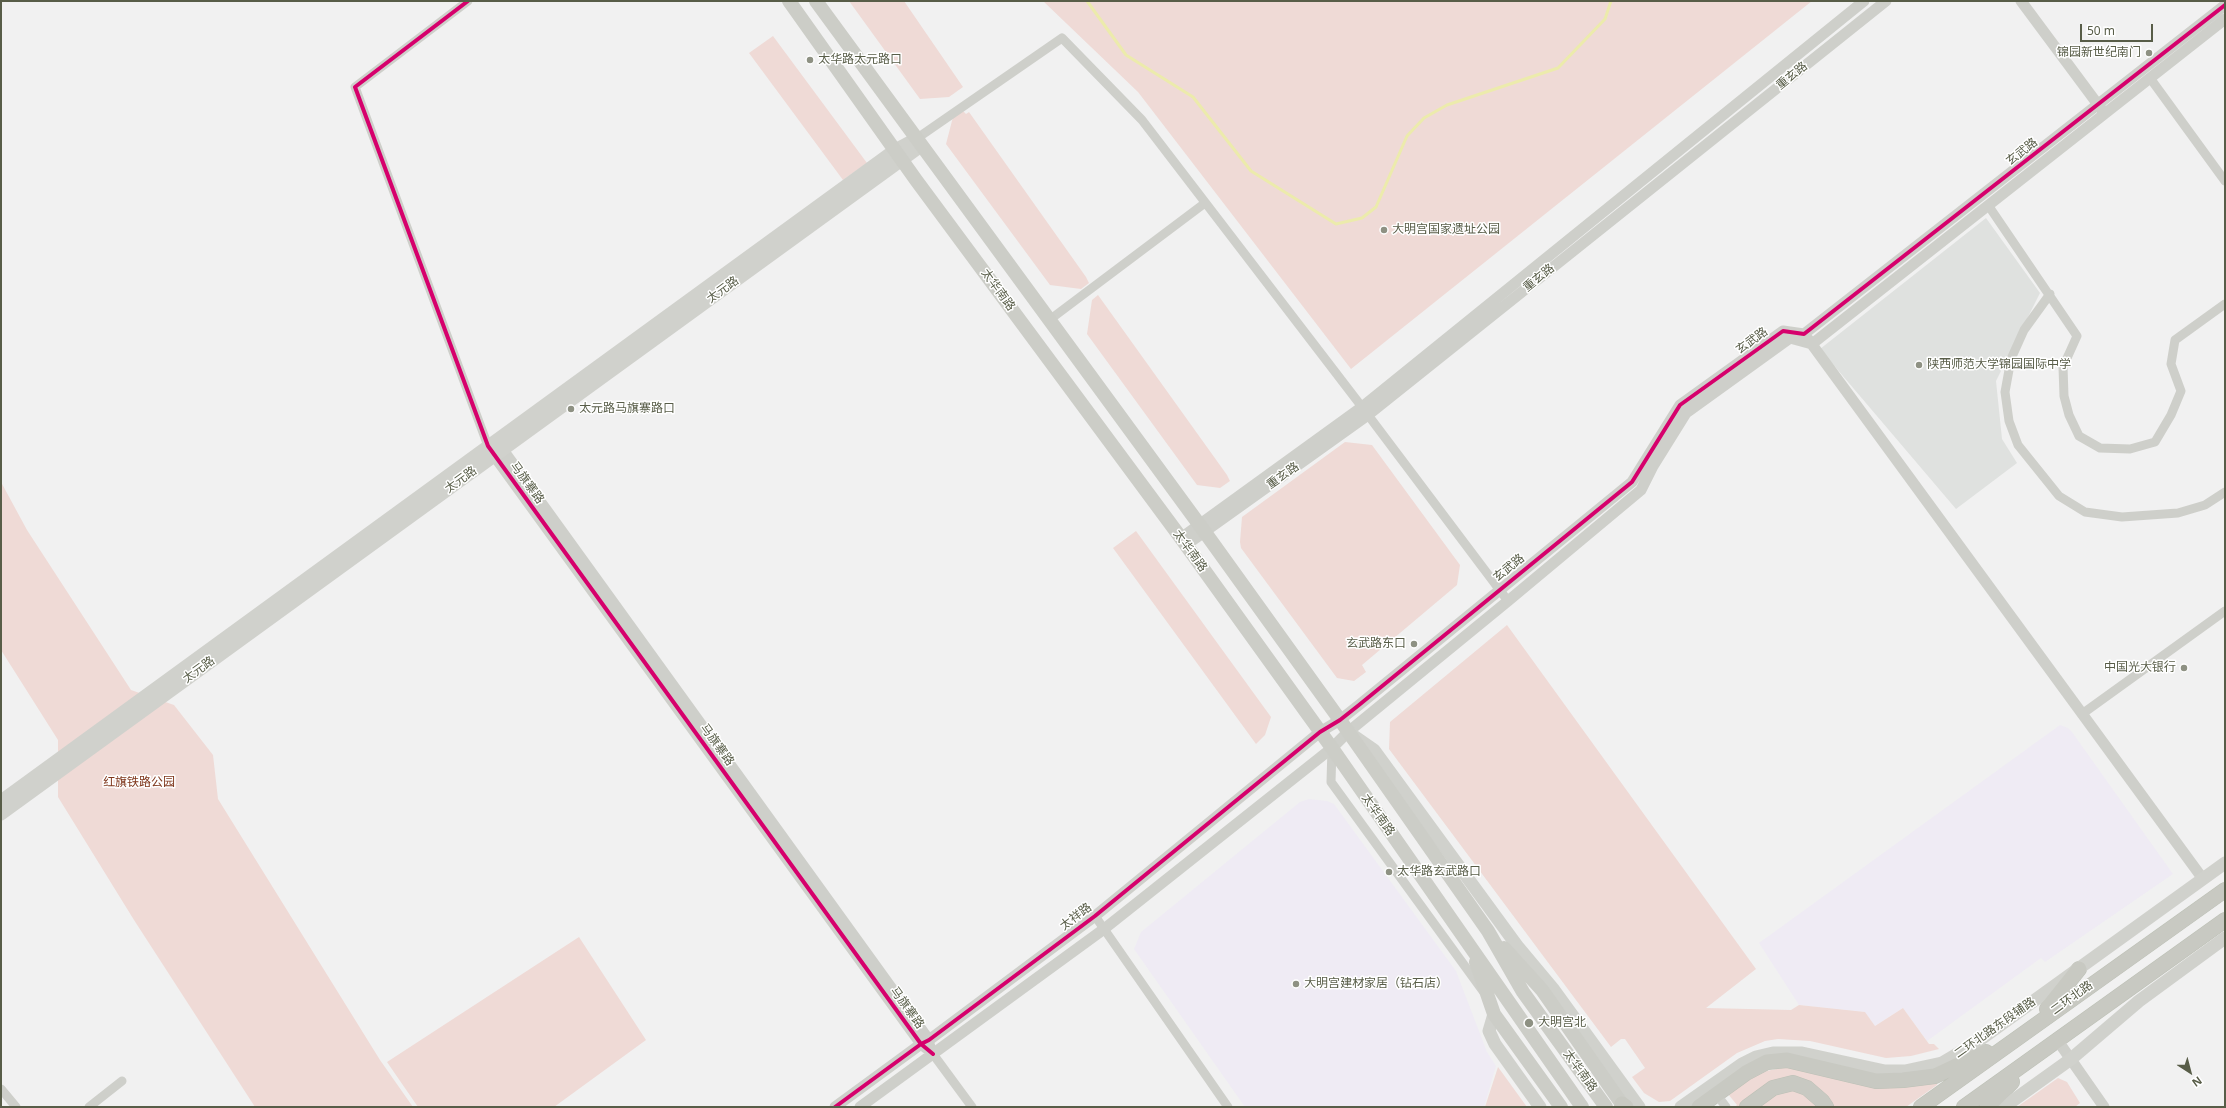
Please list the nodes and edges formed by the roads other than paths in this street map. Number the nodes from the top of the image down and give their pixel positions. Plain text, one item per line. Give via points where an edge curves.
1 (468, 1) edge
2 (790, 1) edge
3 (816, 1) edge
4 (1864, 1) edge
5 (1886, 1) edge
6 (2021, 1) edge
7 (2225, 5) edge
8 (2225, 19) edge
9 (2150, 78) junction
10 (2101, 109) junction
11 (919, 143) junction
12 (898, 155) junction
13 (2225, 181) edge
14 (1205, 203) junction
15 (1988, 205) junction
16 (2050, 294) junction
17 (2225, 304) edge
18 (1048, 320) junction
19 (1804, 334) junction
20 (1812, 344) junction
21 (1365, 411) junction
22 (495, 448) junction
23 (2225, 492) edge
24 (1201, 528) junction
25 (1184, 542) junction
26 (1499, 590) junction
27 (1508, 601) junction
28 (2225, 611) edge
29 (2082, 714) junction
30 (1340, 720) junction
31 (1320, 732) junction
32 (1348, 732) junction
33 (1332, 748) junction
34 (1, 801) edge
35 (1, 814) edge
36 (2225, 863) edge
37 (2203, 880) junction
38 (2225, 890) edge
39 (1095, 916) junction
40 (2225, 920) edge
41 (1104, 928) junction
42 (1488, 931) junction
43 (2225, 938) edge
44 (1470, 944) junction
45 (2079, 969) junction
46 (1492, 1008) junction
47 (2035, 1024) junction
48 (2021, 1035) junction
49 (925, 1042) junction
50 (2053, 1044) junction
51 (933, 1054) junction
52 (2071, 1059) junction
53 (122, 1082) dead end
54 (1, 1089) edge
55 (1624, 1106) edge
56 (16, 1107) edge
57 (89, 1107) edge
58 (835, 1107) edge
59 (860, 1107) edge
60 (972, 1107) edge
61 (1228, 1107) edge
62 (1540, 1107) edge
63 (1561, 1107) edge
64 (1582, 1107) edge
65 (1606, 1107) edge
66 (1639, 1107) edge
67 (1681, 1107) edge
68 (1698, 1107) edge
69 (1747, 1107) edge
70 (1826, 1107) edge
71 (1920, 1107) edge
72 (1964, 1107) edge
73 (1987, 1107) edge
74 (2004, 1107) edge
75 (2104, 1107) edge

1 - 22 street via 355,87
2 - 12 main road, 太华南路
3 - 11 main road, 太华南路
4 - 21 street, 重玄路
5 - 21 street, 重玄路
6 - 10 street
7 - 10 street, 玄武路
8 - 9 street, 玄武路
9 - 10 street, 玄武路
9 - 13 street
10 - 15 street, 玄武路
10 - 19 street, 玄武路
11 - 12 main road, 太元路
11 - 14 street via 1062,38 1142,120
11 - 18 main road, 太华南路
12 - 22 main road, 太元路
12 - 25 main road, 太华南路
14 - 18 street
14 - 21 street
15 - 16 street
15 - 20 street, 玄武路
16 - 17 street via 2077,336 2063,367 2064,396 2079,436 2100,448 2130,450 2155,442 2181,391 2171,364 2175,340
16 - 23 street via 2024,330 2010,359 2005,392 2009,421 2018,445 2059,496 2085,512 2122,517 2178,513 2205,505
18 - 24 main road, 太华南路
19 - 20 street
19 - 26 street, 玄武路 via 1783,331 1680,405 1632,482
20 - 27 street, 玄武路 via 1790,338 1686,413 1641,490
20 - 29 street
21 - 24 street, 重玄路
21 - 26 street
22 - 34 main road, 太元路
22 - 35 main road, 太元路
22 - 49 street, 马旗寨路
24 - 25 street, 重玄路
24 - 30 main road, 太华南路
25 - 31 main road, 太华南路
26 - 27 street
26 - 30 street, 玄武路
27 - 32 street, 玄武路
28 - 29 street
29 - 37 street
30 - 31 street, 玄武路
30 - 32 main road, 太华南路
31 - 33 main road, 太华南路
31 - 39 street, 太祥路
32 - 33 street, 玄武路
32 - 42 main road, 太华南路
32 - 66 main road via 1374,750 1513,941 1554,990
33 - 41 street
33 - 44 main road, 太华南路
33 - 46 street via 1331,782
36 - 37 main road, 二环北路东段辅路
37 - 45 main road, 二环北路东段辅路
38 - 47 highway, 二环北路
39 - 41 street
39 - 49 street, 太祥路
40 - 50 highway
41 - 51 street
41 - 61 street
42 - 55 main road via 1542,990
42 - 65 main road, 太华南路 via 1523,992
43 - 52 main road via 2139,1001
44 - 46 main road
44 - 64 main road, 太华南路
45 - 47 highway
45 - 67 main road, 二环北路东段辅路 via 1958,1055 1924,1068 1885,1071 1802,1053 1773,1053 1742,1064 1712,1088
46 - 62 main road via 1489,1031 1495,1044
46 - 63 main road
47 - 48 highway, 二环北路
48 - 68 highway via 1935,1076 1903,1080 1876,1081 1787,1060 1767,1062 1746,1073
48 - 71 highway, 二环北路
49 - 51 street, 马旗寨路
49 - 58 street, 太祥路
50 - 52 street
50 - 72 highway
50 - 73 highway
51 - 59 street
51 - 60 street, 马旗寨路
52 - 74 main road
52 - 75 street
53 - 57 street
54 - 56 street
69 - 70 highway via 1774,1088 1793,1083 1807,1088

